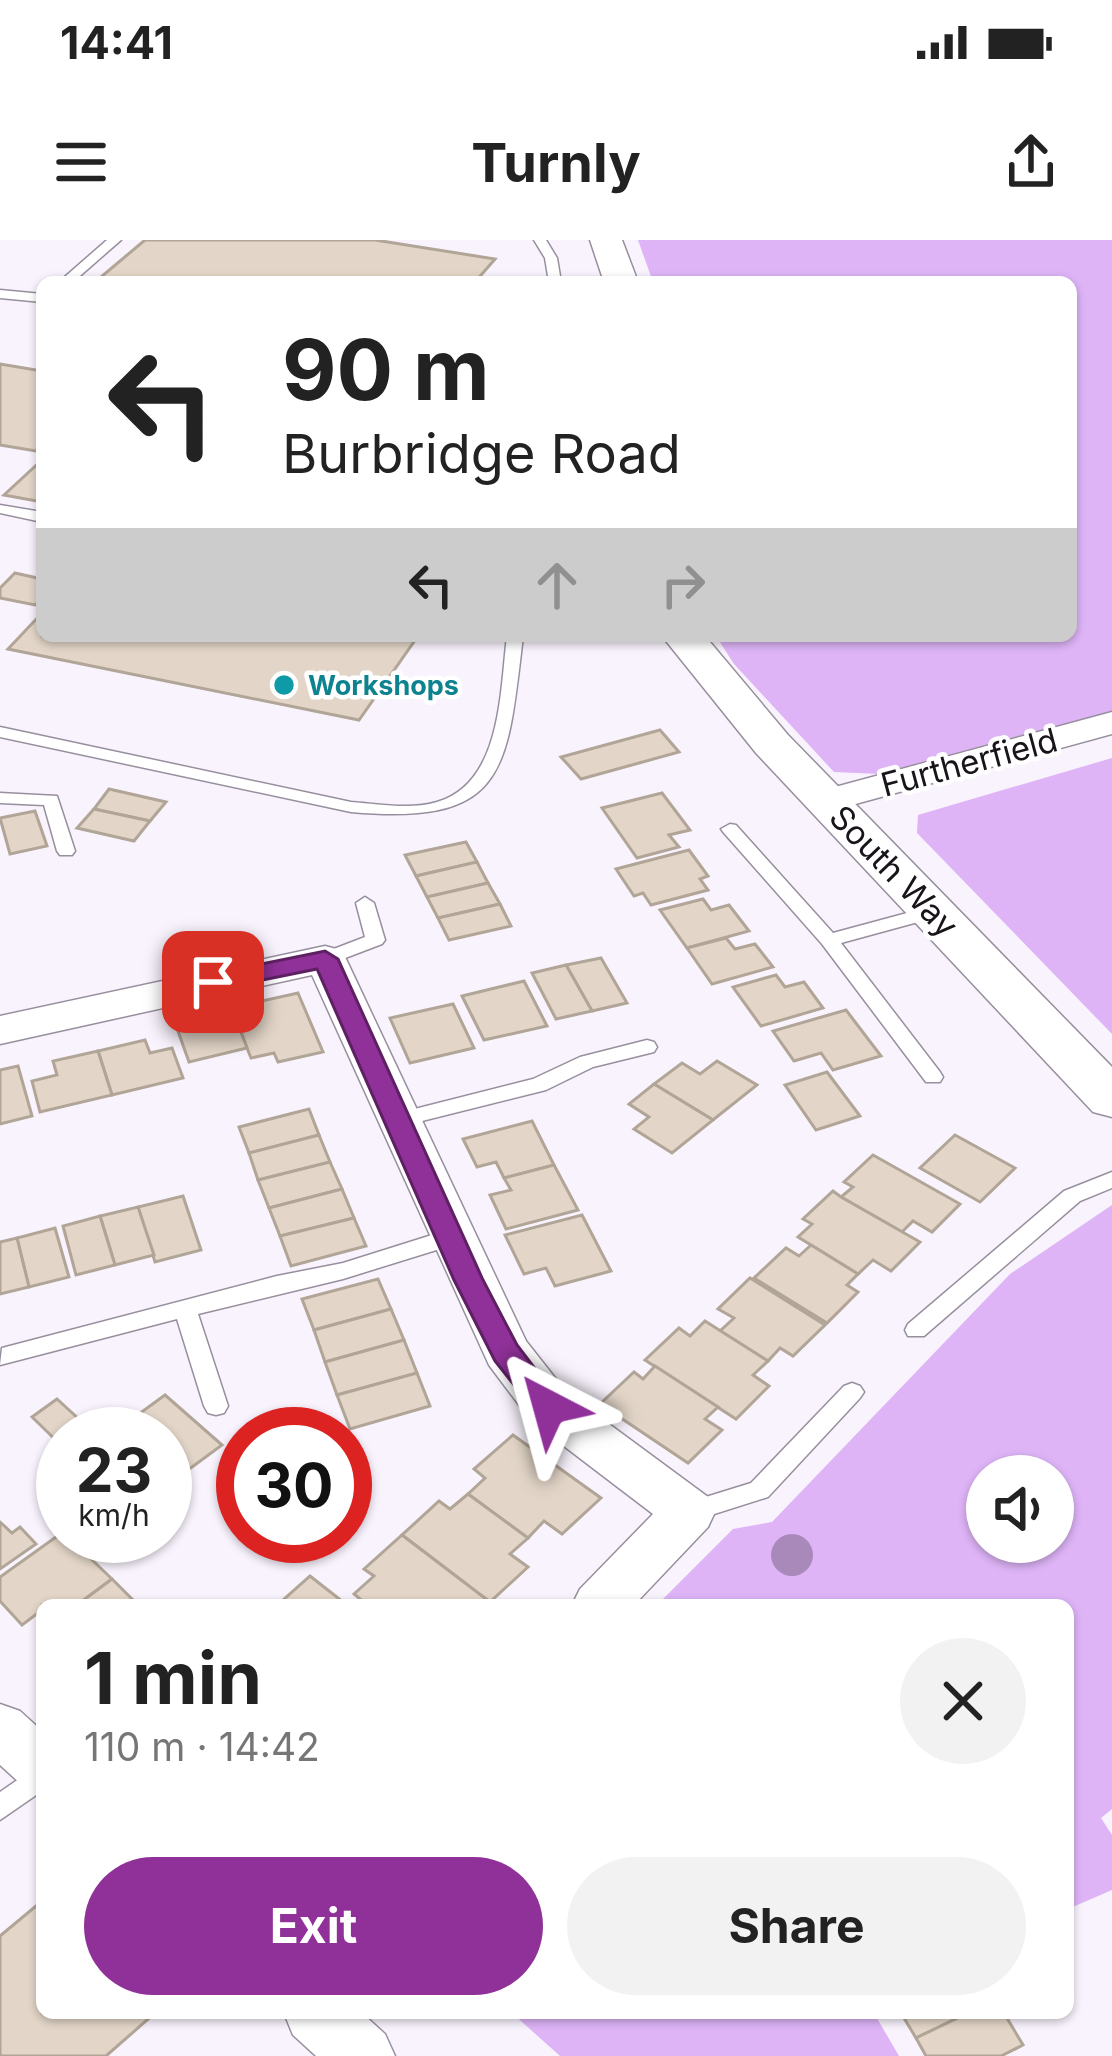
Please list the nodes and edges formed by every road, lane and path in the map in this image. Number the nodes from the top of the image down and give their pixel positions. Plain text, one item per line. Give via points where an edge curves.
1 (116, 240) edge
2 (540, 240) edge
3 (606, 240) edge
4 (72, 276) edge
5 (554, 276) edge
6 (619, 276) edge
7 (0, 294) edge
8 (36, 297) edge
9 (0, 509) edge
10 (36, 516) edge
11 (514, 642) edge
12 (688, 642) edge
13 (1112, 723) edge
14 (0, 732) edge
15 (0, 798) edge
16 (826, 801) junction
17 (730, 829) dead end
18 (66, 851) dead end
19 (365, 903) dead end
20 (933, 912) junction
21 (829, 940) junction
22 (325, 959) junction
23 (0, 1030) edge
24 (647, 1047) dead end
25 (933, 1077) dead end
26 (1112, 1100) edge
27 (398, 1120) junction
28 (1112, 1180) edge
29 (451, 1237) junction
30 (185, 1309) junction
31 (916, 1330) dead end
32 (2, 1357) edge
33 (852, 1392) dead end
34 (216, 1406) dead end
35 (689, 1512) junction
36 (605, 1599) edge
37 (0, 1729) edge
38 (36, 1765) edge
39 (36, 1776) edge
40 (0, 1808) edge
41 (321, 2019) edge
42 (363, 2056) edge

1 - 4 lane
2 - 5 lane
3 - 6 street
7 - 8 lane
9 - 10 lane
11 - 14 lane via 500,752 489,776 467,795 407,811
12 - 16 street, South Way
13 - 16 street, Furtherfield
15 - 18 lane via 51,800
16 - 20 street, South Way
17 - 21 lane
19 - 22 lane via 375,940
20 - 21 lane
20 - 26 street, South Way
21 - 25 lane
22 - 23 street
22 - 27 street
24 - 27 lane via 539,1085
27 - 29 street
28 - 31 lane via 1072,1196
29 - 30 lane via 320,1281
29 - 35 street via 506,1352 549,1407
30 - 32 lane
30 - 34 lane
33 - 35 lane via 760,1490
35 - 36 street
37 - 38 street
39 - 40 lane
41 - 42 street

